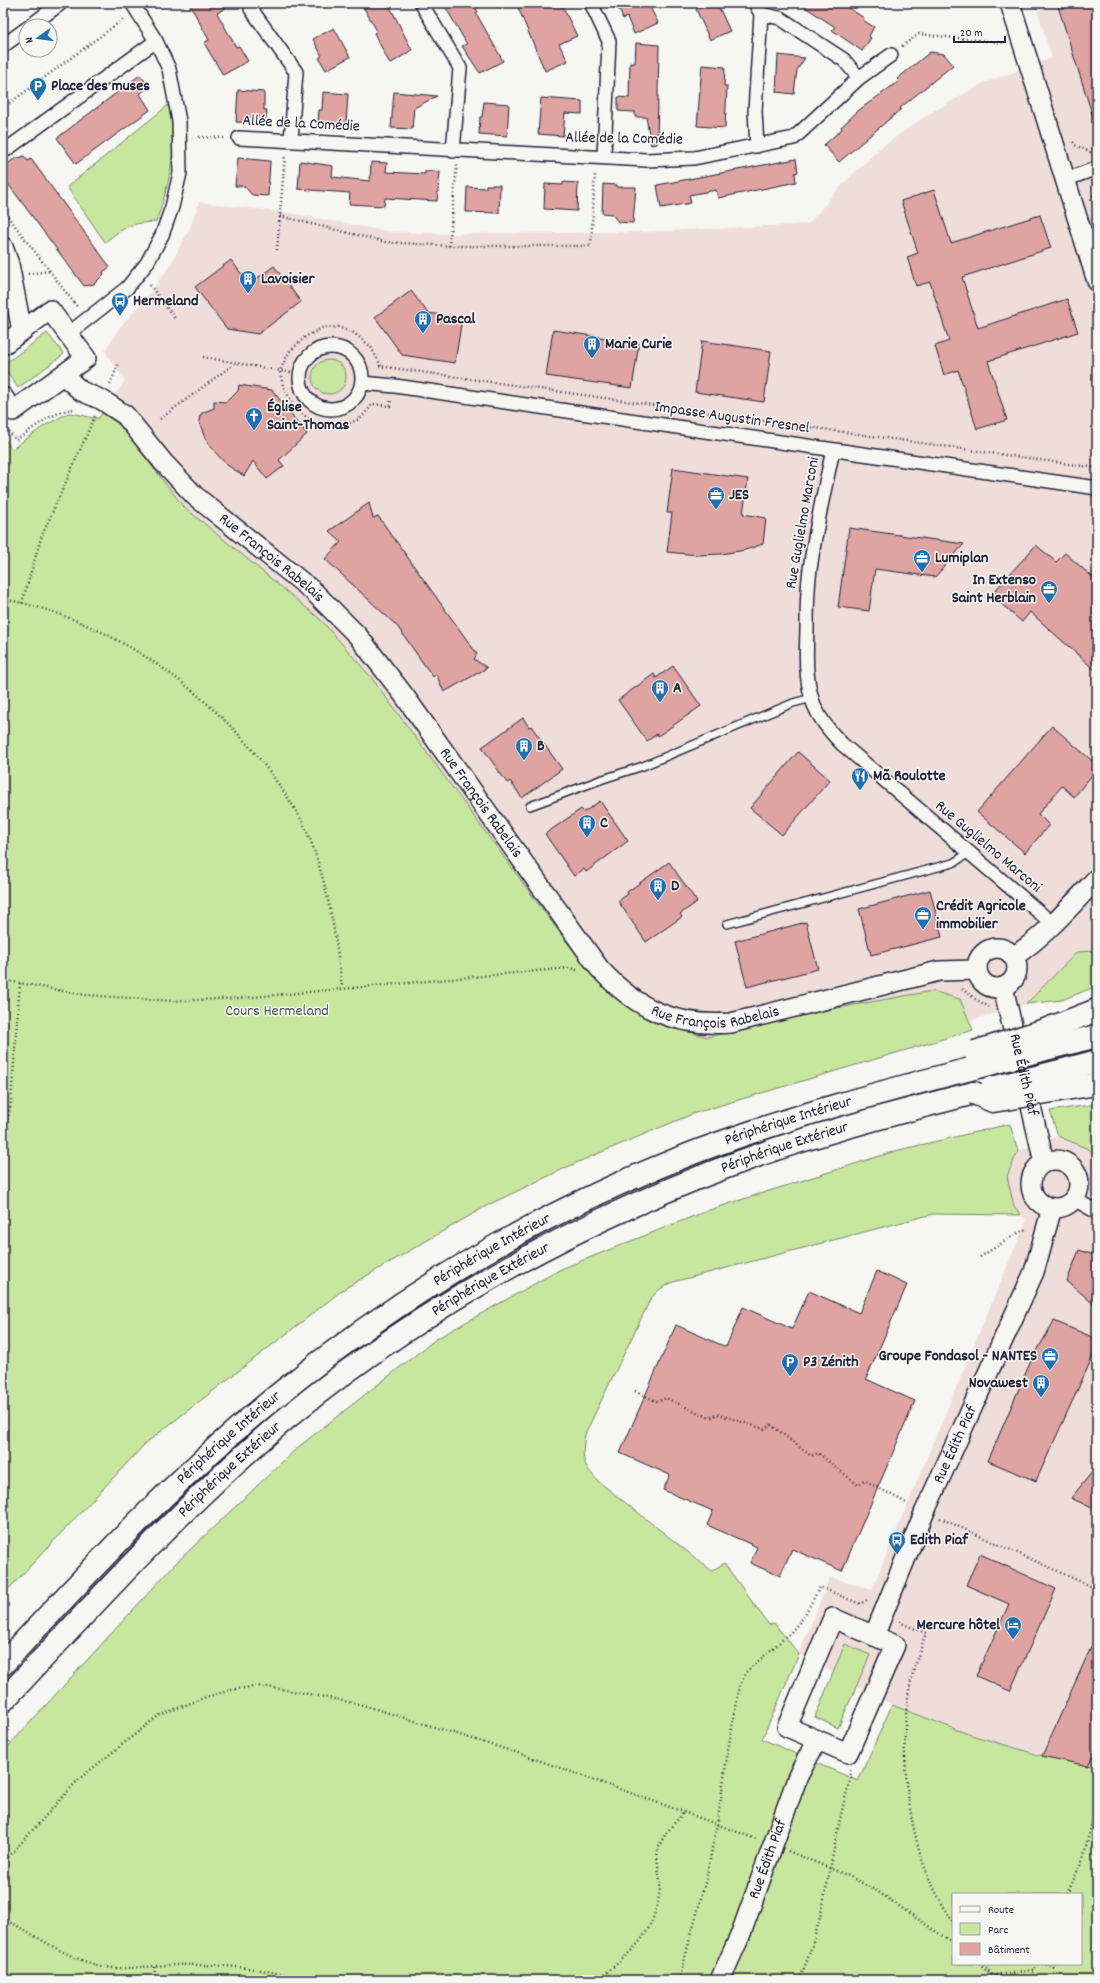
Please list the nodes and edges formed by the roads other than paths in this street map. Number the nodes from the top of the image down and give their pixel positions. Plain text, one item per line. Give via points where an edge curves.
1 (61, 3) edge
2 (251, 3) edge
3 (421, 3) edge
4 (591, 3) edge
5 (1010, 3) edge
6 (134, 6) edge
7 (758, 9) edge
8 (41, 18) edge
9 (18, 35) edge
10 (156, 41) junction
11 (3, 46) edge
12 (891, 55) road end
13 (859, 78) junction
14 (239, 138) road end
15 (289, 140) junction
16 (757, 146) junction
17 (456, 151) junction
18 (3, 152) edge
19 (600, 156) junction
20 (1097, 168) edge
21 (1065, 180) junction
22 (3, 247) edge
23 (1097, 281) edge
24 (68, 334) junction
25 (9, 338) edge
26 (63, 375) junction
27 (362, 383) junction
28 (3, 396) edge
29 (833, 450) junction
30 (1097, 488) edge
31 (812, 698) junction
32 (530, 806) dead end
33 (970, 853) junction
34 (1097, 878) edge
35 (727, 924) dead end
36 (1054, 925) junction
37 (1013, 957) junction
38 (977, 970) junction
39 (1003, 987) junction
40 (1097, 1010) edge
41 (1097, 1036) edge
42 (1048, 1039) junction
43 (1097, 1061) edge
44 (1057, 1081) junction
45 (1097, 1084) edge
46 (1044, 1162) junction
47 (1074, 1199) junction
48 (1052, 1208) junction
49 (1097, 1212) edge
50 (874, 1636) junction
51 (3, 1664) edge
52 (3, 1701) edge
53 (817, 1740) junction
54 (720, 1980) edge

1 - 8 street
2 - 15 street via 251,9 296,72
3 - 17 street via 460,68
4 - 19 street via 609,41
5 - 21 street
6 - 10 street
7 - 13 street via 780,18 844,60
7 - 16 street via 755,111
9 - 11 street
10 - 18 street
10 - 24 street via 169,69 179,120 180,173 172,207 162,235 147,263 127,288
12 - 13 street, Allée de la Comédie
13 - 16 street, Allée de la Comédie via 794,138
14 - 15 street, Allée de la Comédie
15 - 17 street, Allée de la Comédie
16 - 19 street, Allée de la Comédie via 694,158 646,160
17 - 19 street, Allée de la Comédie
20 - 21 street
21 - 23 street
22 - 25 street via 9,264
24 - 25 street via 50,310
24 - 26 street via 86,358
26 - 28 street via 13,410
26 - 38 street, Rue François Rabelais via 81,390 125,415 195,496 314,591 358,636 408,700 599,968 614,985 637,1002 662,1015 680,1020 731,1023 939,971
27 - 27 street via 361,371 354,357 336,347 326,347 314,352 305,360 300,374 301,387 306,398 325,409 339,409 349,404
27 - 29 street, Impasse Augustin Fresnel
29 - 30 street, Impasse Augustin Fresnel
29 - 31 street, Rue Guglielmo Marconi via 815,537 808,592 806,663
31 - 32 lane via 793,703 643,766
31 - 33 street, Rue Guglielmo Marconi via 828,730 842,744
33 - 35 lane via 953,863
33 - 36 street, Rue Guglielmo Marconi
34 - 36 street
36 - 37 street
37 - 38 street via 1003,950 990,950 980,958
37 - 39 street via 1016,975
38 - 39 street via 981,981 986,985
39 - 46 street, Rue Édith Piaf
40 - 42 highway
41 - 42 highway, Périphérique Intérieur
42 - 51 highway, Périphérique Intérieur, bridge via 732,1139 629,1180 482,1254 398,1307 278,1394 200,1462 121,1538
43 - 44 highway
44 - 45 highway
44 - 52 highway, Périphérique Extérieur, bridge via 993,1101 974,1093 817,1136 692,1180 580,1230 445,1304 335,1380 225,1473 136,1560
46 - 47 street via 1060,1160 1074,1168 1079,1184
46 - 48 street via 1033,1173 1031,1188 1038,1202
47 - 48 street via 1060,1207
47 - 49 street
48 - 50 street, Rue Édith Piaf via 1034,1272 925,1511
50 - 53 street via 895,1645 848,1753
50 - 53 street via 833,1618 786,1727
53 - 54 street, Rue Édith Piaf via 798,1776 740,1936

